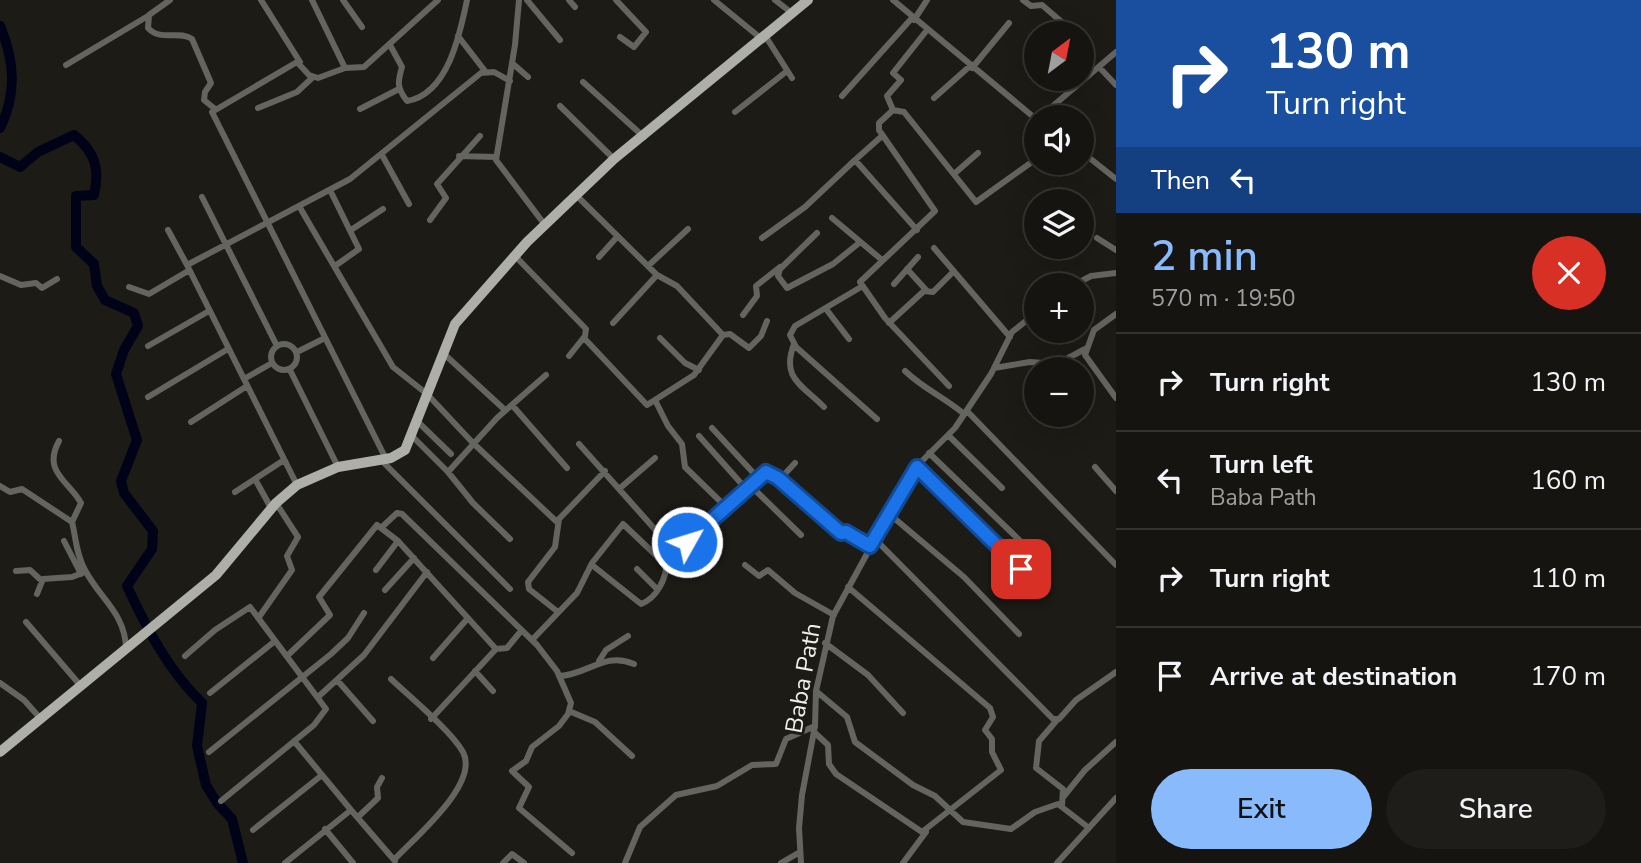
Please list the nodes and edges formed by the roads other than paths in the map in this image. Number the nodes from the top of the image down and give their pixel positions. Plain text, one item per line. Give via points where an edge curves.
1 (170, 0) edge
2 (261, 0) edge
3 (312, 0) edge
4 (343, 0) edge
5 (439, 0) edge
6 (467, 0) edge
7 (519, 0) edge
8 (527, 0) edge
9 (569, 0) edge
10 (616, 0) edge
11 (714, 0) edge
12 (775, 0) edge
13 (808, 0) edge
14 (893, 0) edge
15 (927, 0) edge
16 (1023, 0) edge
17 (575, 6) dead end
18 (793, 14) junction
19 (149, 15) junction
20 (913, 19) junction
21 (1061, 21) edge
22 (1009, 23) dead end
23 (362, 27) dead end
24 (927, 30) junction
25 (458, 36) junction
26 (620, 37) dead end
27 (765, 39) junction
28 (560, 40) dead end
29 (390, 46) junction
30 (1116, 52) edge
31 (300, 62) junction
32 (512, 63) junction
33 (66, 65) dead end
34 (971, 67) junction
35 (1099, 67) junction
36 (345, 68) junction
37 (485, 71) junction
38 (787, 71) junction
39 (313, 76) junction
40 (528, 76) dead end
41 (792, 78) dead end
42 (510, 81) junction
43 (583, 82) dead end
44 (1116, 85) edge
45 (399, 89) junction
46 (842, 96) dead end
47 (934, 98) dead end
48 (1054, 105) edge
49 (560, 106) dead end
50 (1024, 107) edge
51 (258, 108) dead end
52 (215, 109) junction
53 (360, 109) dead end
54 (893, 110) junction
55 (735, 112) dead end
56 (480, 136) dead end
57 (882, 136) junction
58 (644, 137) junction
59 (978, 153) dead end
60 (382, 155) junction
61 (459, 156) junction
62 (496, 158) junction
63 (614, 159) junction
64 (855, 160) junction
65 (1094, 162) edge
66 (1024, 168) edge
67 (954, 174) junction
68 (1116, 179) edge
69 (330, 190) junction
70 (575, 194) junction
71 (202, 197) dead end
72 (409, 204) dead end
73 (299, 206) junction
74 (383, 209) dead end
75 (832, 218) dead end
76 (430, 220) dead end
77 (267, 222) junction
78 (545, 226) junction
79 (688, 229) dead end
80 (168, 230) dead end
81 (351, 230) junction
82 (917, 230) junction
83 (817, 233) dead end
84 (617, 237) junction
85 (1097, 237) dead end
86 (762, 238) dead end
87 (859, 243) junction
88 (225, 244) junction
89 (934, 248) dead end
90 (1116, 250) edge
91 (514, 256) junction
92 (599, 257) dead end
93 (918, 257) dead end
94 (882, 260) junction
95 (335, 266) junction
96 (648, 266) junction
97 (781, 266) junction
98 (188, 268) junction
99 (908, 269) junction
100 (954, 271) junction
101 (1116, 273) edge
102 (657, 275) junction
103 (0, 276) edge
104 (1094, 276) edge
105 (57, 279) dead end
106 (894, 284) dead end
107 (129, 287) dead end
108 (861, 287) junction
109 (928, 291) junction
110 (826, 309) junction
111 (209, 311) junction
112 (1116, 314) edge
113 (743, 315) dead end
114 (767, 321) dead end
115 (1024, 321) edge
116 (613, 323) dead end
117 (889, 323) junction
118 (723, 335) junction
119 (1010, 337) junction
120 (325, 338) junction
121 (584, 338) junction
122 (660, 338) dead end
123 (849, 340) dead end
124 (794, 344) junction
125 (148, 346) dead end
126 (277, 346) junction
127 (228, 349) junction
128 (1085, 349) junction
129 (297, 352) junction
130 (443, 353) junction
131 (569, 356) dead end
132 (272, 363) junction
133 (994, 368) junction
134 (290, 370) junction
135 (699, 370) junction
136 (905, 371) dead end
137 (546, 375) dead end
138 (246, 383) junction
139 (949, 386) dead end
140 (427, 394) junction
141 (148, 397) dead end
142 (1116, 398) edge
143 (654, 400) junction
144 (512, 405) junction
145 (824, 407) dead end
146 (505, 410) junction
147 (965, 413) junction
148 (877, 419) dead end
149 (417, 421) junction
150 (191, 422) dead end
151 (712, 428) dead end
152 (948, 435) junction
153 (412, 436) junction
154 (699, 436) dead end
155 (59, 441) dead end
156 (472, 443) junction
157 (579, 444) dead end
158 (929, 453) junction
159 (451, 454) dead end
160 (655, 458) dead end
161 (383, 459) junction
162 (284, 460) junction
163 (795, 463) dead end
164 (338, 467) junction
165 (917, 467) junction
166 (1095, 467) dead end
167 (567, 468) dead end
168 (605, 471) junction
169 (448, 472) junction
170 (758, 478) junction
171 (778, 478) junction
172 (255, 479) junction
173 (297, 485) junction
174 (0, 486) edge
175 (749, 488) junction
176 (1002, 488) dead end
177 (619, 489) junction
178 (1116, 491) edge
179 (235, 492) dead end
180 (273, 505) junction
181 (727, 508) junction
182 (888, 513) junction
183 (72, 522) junction
184 (557, 522) junction
185 (382, 527) junction
186 (801, 535) dead end
187 (874, 538) junction
188 (510, 539) dead end
189 (64, 541) dead end
190 (398, 541) junction
191 (687, 542) dead end
192 (870, 546) junction
193 (414, 558) junction
194 (1038, 558) dead end
195 (667, 562) junction
196 (592, 565) junction
197 (745, 565) dead end
198 (1116, 565) edge
199 (637, 569) dead end
200 (1021, 569) dead end
201 (376, 570) dead end
202 (16, 571) dead end
203 (427, 572) junction
204 (83, 573) junction
205 (42, 580) junction
206 (848, 587) junction
207 (510, 589) dead end
208 (657, 589) junction
209 (385, 590) dead end
210 (37, 594) dead end
211 (558, 612) junction
212 (364, 613) dead end
213 (834, 615) junction
214 (259, 617) junction
215 (468, 618) junction
216 (26, 622) dead end
217 (521, 631) junction
218 (1018, 634) dead end
219 (628, 636) dead end
220 (532, 640) junction
221 (275, 641) junction
222 (825, 643) junction
223 (125, 648) junction
224 (496, 649) junction
225 (185, 656) dead end
226 (288, 656) junction
227 (433, 659) dead end
228 (598, 662) junction
229 (634, 664) dead end
230 (475, 671) junction
231 (1116, 672) edge
232 (559, 677) junction
233 (303, 678) junction
234 (391, 679) dead end
235 (337, 680) junction
236 (0, 682) edge
237 (80, 685) junction
238 (493, 691) dead end
239 (816, 691) junction
240 (209, 693) dead end
241 (318, 697) junction
242 (569, 711) junction
243 (903, 713) dead end
244 (40, 718) junction
245 (431, 719) junction
246 (1057, 720) junction
247 (373, 721) dead end
248 (814, 729) junction
249 (294, 741) junction
250 (1116, 742) edge
251 (0, 752) edge
252 (209, 752) dead end
253 (632, 756) dead end
254 (322, 775) junction
255 (382, 778) dead end
256 (1065, 796) junction
257 (1116, 799) edge
258 (221, 801) dead end
259 (1062, 806) junction
260 (949, 809) junction
261 (351, 810) junction
262 (358, 817) junction
263 (1089, 828) junction
264 (325, 829) junction
265 (253, 830) dead end
266 (926, 832) junction
267 (800, 852) junction
268 (572, 853) dead end
269 (395, 861) edge
270 (285, 863) edge
271 (353, 863) edge
272 (503, 863) edge
273 (524, 863) edge
274 (625, 863) edge
275 (781, 863) edge
276 (801, 863) edge
277 (904, 863) edge
278 (1058, 863) edge

1 - 19 street
2 - 31 street
3 - 36 street
4 - 23 street
5 - 29 street
6 - 25 street
7 - 32 street
8 - 28 street
9 - 17 street
10 - 26 street via 646,32 634,47
11 - 27 street
12 - 18 street
13 - 18 main road
14 - 20 street
15 - 20 street
16 - 21 street via 1045,7
18 - 27 main road
19 - 33 street
19 - 52 street via 146,23 153,33 192,39 210,78 204,100
20 - 24 street
20 - 46 street
22 - 34 street
24 - 34 street
24 - 54 street via 893,73 901,80 887,96
25 - 37 street
25 - 45 street via 446,68 427,90 409,102
27 - 38 street
27 - 58 main road
29 - 36 street via 364,67
29 - 45 street via 402,69
30 - 35 street
31 - 39 street
31 - 52 street
32 - 40 street
32 - 42 street
34 - 47 street
34 - 50 street
35 - 44 street
35 - 48 street
36 - 39 street via 322,78
37 - 42 street
37 - 60 street
38 - 41 street
38 - 55 street
39 - 51 street via 297,92
42 - 62 street
43 - 58 street
45 - 53 street
49 - 63 street
52 - 77 street via 212,116
54 - 57 street via 878,125
54 - 67 street via 904,112
56 - 61 street
57 - 64 street
57 - 82 street via 934,210
58 - 63 main road
59 - 67 street
60 - 69 street
60 - 72 street
61 - 62 street
61 - 76 street via 437,184 446,198
62 - 78 street
63 - 70 main road
64 - 82 street
64 - 86 street via 805,207
65 - 68 street
66 - 67 street via 979,202
69 - 73 street
69 - 81 street
70 - 78 main road
70 - 84 street
71 - 88 street
73 - 77 street
73 - 95 street
74 - 81 street
75 - 87 street
77 - 88 street
77 - 120 street
78 - 91 main road
79 - 96 street
80 - 98 street
81 - 95 street via 359,251
82 - 94 street
83 - 97 street
84 - 92 street
84 - 96 street
85 - 90 street
87 - 94 street
87 - 97 street via 790,288 778,276
88 - 98 street
88 - 126 street
89 - 100 street
91 - 121 street via 586,329
91 - 130 main road via 456,324
93 - 99 street
94 - 108 street via 860,279
95 - 140 street via 394,367
96 - 102 street
97 - 113 street via 756,286 757,296
98 - 107 street via 149,294
98 - 111 street
99 - 106 street
99 - 109 street
100 - 109 street via 933,292
100 - 119 street
101 - 104 street
102 - 116 street
102 - 118 street via 677,286
103 - 105 street via 42,288
108 - 110 street
108 - 117 street
109 - 117 street via 923,290
110 - 123 street
110 - 124 street via 792,329
111 - 125 street
111 - 127 street
112 - 128 street via 1094,330
114 - 118 street via 749,348 730,334
115 - 119 street, Baba Path
117 - 139 street
118 - 135 street
119 - 133 street, Baba Path
120 - 129 street
120 - 161 street
121 - 131 street
121 - 143 street via 646,405
122 - 135 street
124 - 145 street via 789,370
124 - 148 street
126 - 129 street via 288,344
126 - 132 street
127 - 138 street
127 - 141 street
128 - 133 street via 1057,364 1030,362
128 - 142 street via 1087,361
129 - 134 street
130 - 140 main road
130 - 146 street
132 - 134 street
132 - 138 street
133 - 147 street, Baba Path
134 - 164 street
135 - 143 street
136 - 147 street
137 - 144 street
138 - 150 street
138 - 162 street
140 - 149 main road
140 - 156 street
143 - 181 street via 682,444 685,467
144 - 146 street
144 - 167 street
146 - 156 street
147 - 152 street, Baba Path
147 - 198 street
149 - 153 main road
149 - 159 street
151 - 170 street
152 - 158 street, Baba Path
152 - 176 street
153 - 161 main road via 405,450
153 - 169 street
154 - 175 street
155 - 183 street via 53,452 54,465 81,503
156 - 169 street
156 - 184 street
157 - 168 street
158 - 165 street, Baba Path
158 - 194 street
160 - 177 street
161 - 164 main road
161 - 207 street
162 - 172 street
162 - 173 street
163 - 171 street
164 - 173 main road
165 - 182 street, Baba Path
165 - 200 street
166 - 178 street
168 - 177 street
168 - 184 street
169 - 188 street
170 - 171 street via 766,472
170 - 175 street
171 - 192 street via 841,533
172 - 179 street
172 - 180 street
173 - 180 main road
174 - 183 street via 10,492 22,489
175 - 181 street
175 - 186 street
177 - 195 street via 674,549
180 - 214 street via 298,537 287,556 292,570
180 - 223 main road via 221,570
181 - 191 street
182 - 187 street, Baba Path
182 - 218 street via 964,576
183 - 204 street
184 - 211 street via 555,547 528,585
185 - 190 street
185 - 217 street via 397,513 402,514
185 - 226 street via 377,525 366,536 321,593 319,600 330,615
187 - 192 street, Baba Path
187 - 246 street
189 - 204 street
190 - 193 street
190 - 201 street
192 - 206 street, Baba Path
193 - 203 street
193 - 209 street
195 - 196 street via 624,523
195 - 208 street
196 - 208 street via 638,604 649,601
196 - 211 street via 578,593
197 - 213 street via 759,576 773,571 795,593
199 - 208 street
202 - 205 street via 30,570
203 - 215 street
203 - 235 street via 364,655
204 - 205 street
204 - 223 street via 124,625
205 - 210 street
206 - 213 street, Baba Path
206 - 260 street via 992,711 985,730 1001,770
211 - 220 street
212 - 233 street via 348,638
213 - 222 street, Baba Path
214 - 221 street
214 - 225 street via 248,608
215 - 224 street
215 - 227 street
216 - 237 street
217 - 220 street
217 - 224 street via 507,648
219 - 228 street via 606,650
220 - 232 street
221 - 226 street
221 - 240 street
222 - 239 street, Baba Path
222 - 243 street via 868,675
223 - 237 main road
224 - 230 street
226 - 233 street
228 - 229 street via 622,659
228 - 232 street via 575,675
230 - 238 street
230 - 245 street
231 - 246 street
232 - 242 street via 571,703
233 - 241 street
233 - 252 street
234 - 245 street
235 - 241 street
235 - 247 street
236 - 244 street
237 - 244 main road
239 - 248 street, Baba Path
239 - 260 street via 847,717 855,742
241 - 249 street via 326,711
242 - 253 street via 595,722
242 - 268 street via 564,722 532,747 526,761 512,771 529,787 519,808
244 - 251 main road
245 - 269 street via 461,750 466,761 464,776 453,797
246 - 256 street via 1039,741 1036,768 1063,789
248 - 266 street via 828,746 828,764 836,774
248 - 267 street, Baba Path via 802,795
248 - 274 street via 784,741 776,764 752,765 717,786 676,795 640,828
249 - 254 street
249 - 258 street
250 - 256 street
254 - 261 street
254 - 265 street
255 - 262 street via 378,798
256 - 259 street
257 - 263 street
259 - 260 street via 1052,804 1006,829 968,824
259 - 263 street
260 - 266 street
261 - 262 street
261 - 264 street
262 - 269 street
263 - 278 street
264 - 270 street
264 - 271 street
266 - 277 street
267 - 275 street
267 - 276 street, Baba Path
272 - 273 street via 512,854

